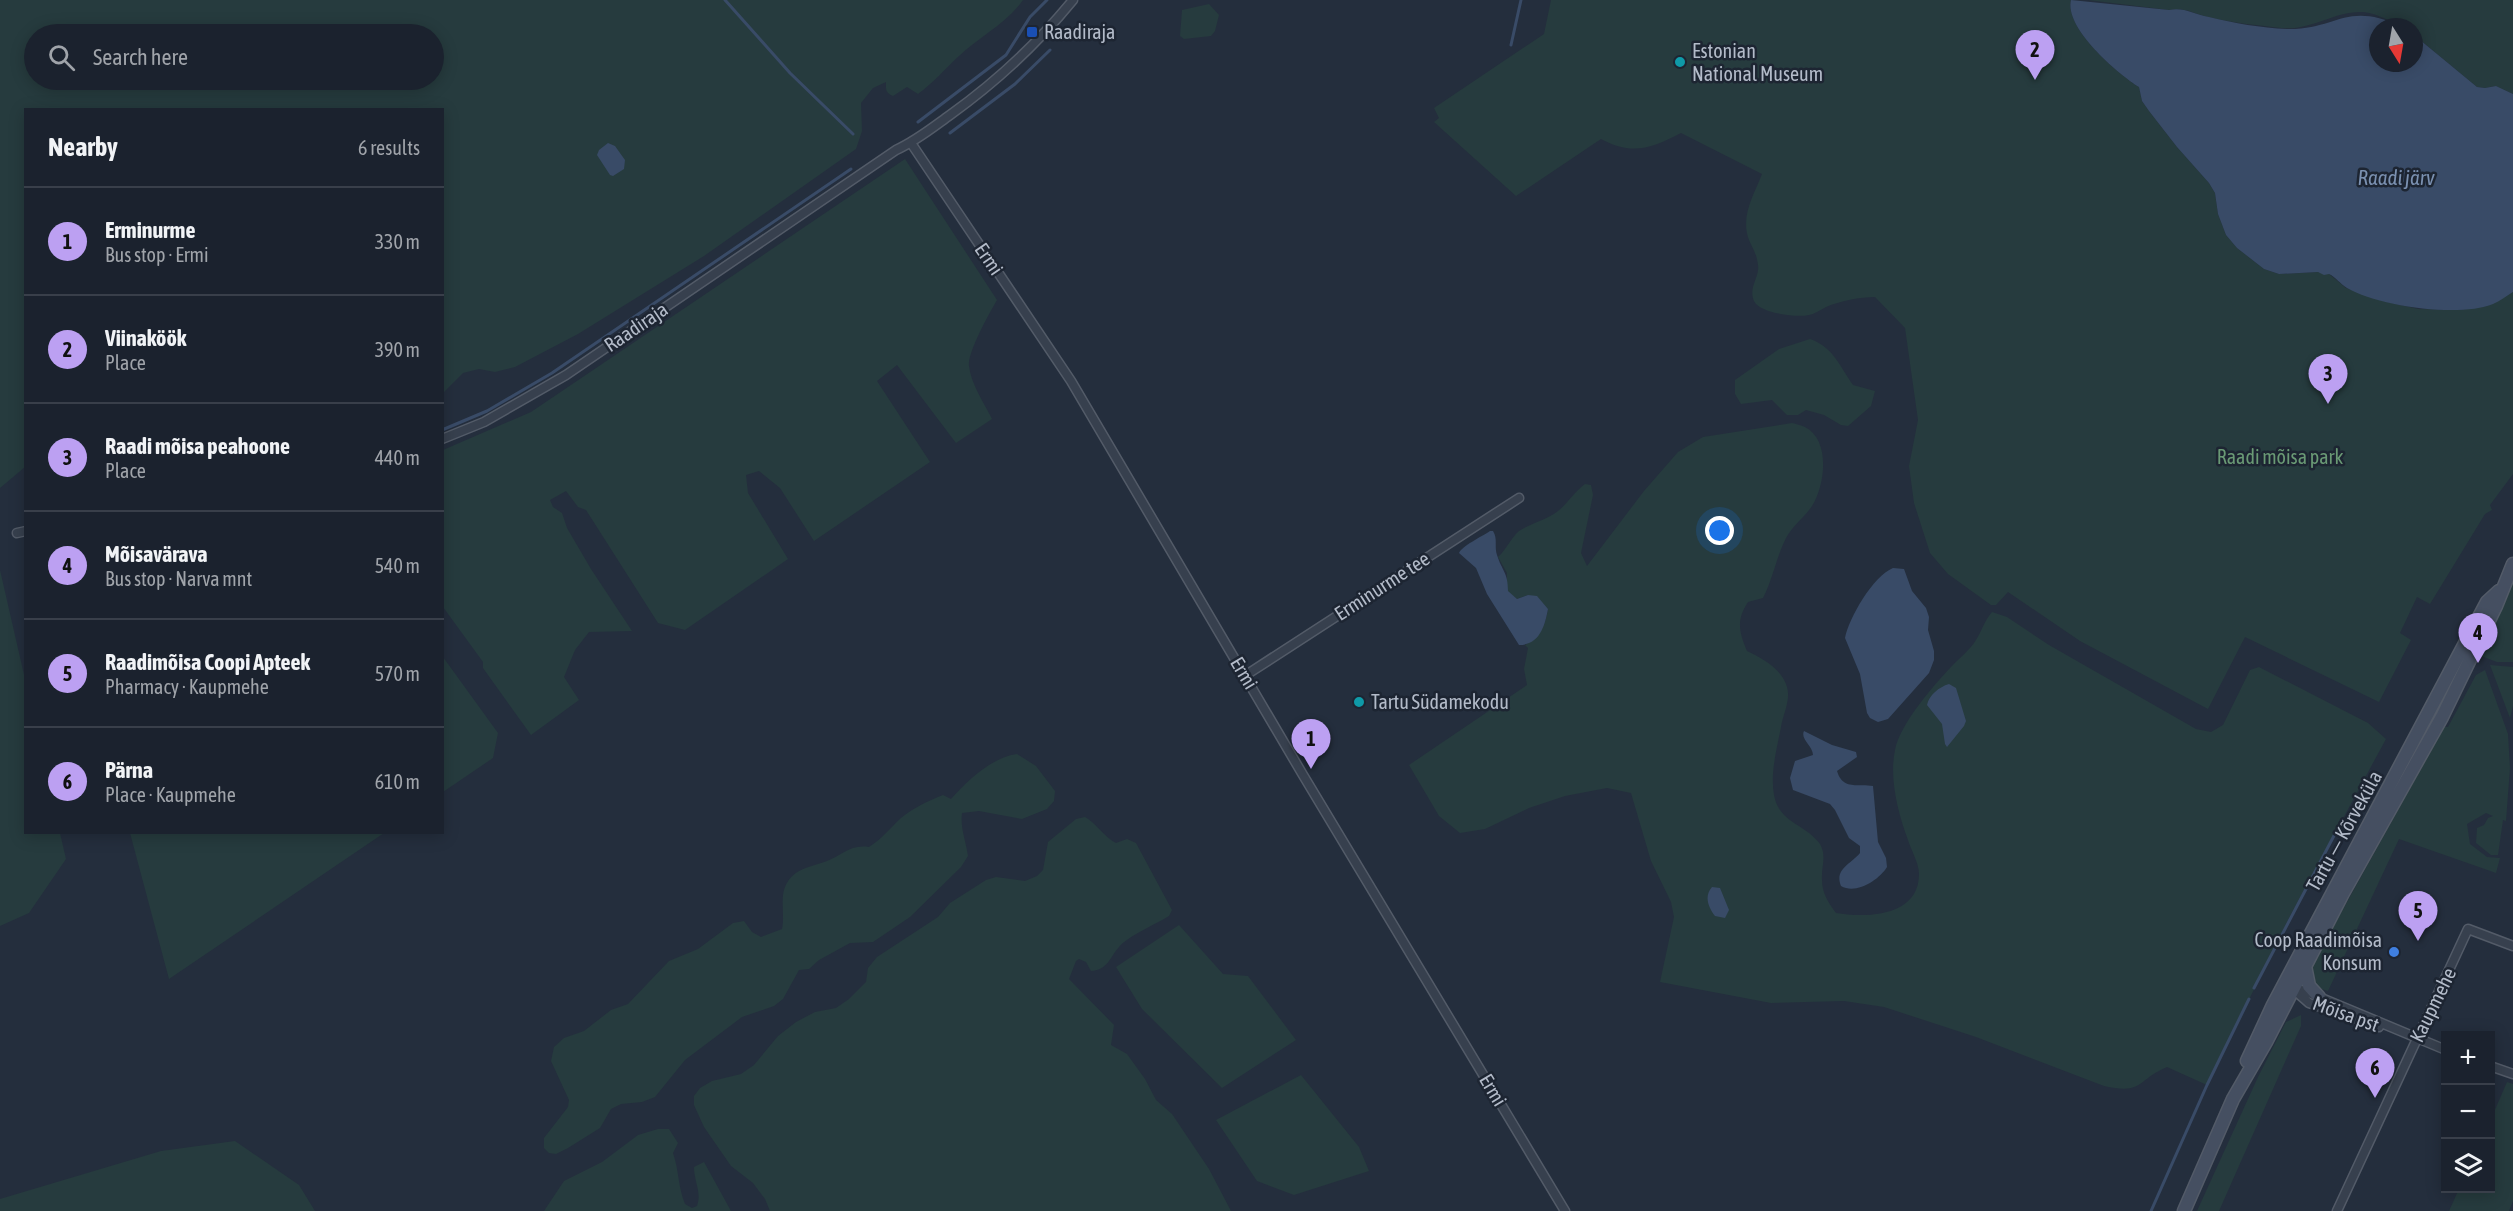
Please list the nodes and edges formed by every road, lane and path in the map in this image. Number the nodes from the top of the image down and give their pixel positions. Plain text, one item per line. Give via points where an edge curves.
1 (1073, 0) edge
2 (911, 143) junction
3 (444, 438) edge
4 (1519, 498) dead end
5 (2513, 564) edge
6 (2501, 589) junction
7 (1246, 675) junction
8 (2513, 946) edge
9 (2305, 966) junction
10 (2288, 987) junction
11 (2319, 997) junction
12 (2402, 1033) junction
13 (2417, 1038) junction
14 (2441, 1048) edge
15 (2495, 1068) edge
16 (2513, 1074) edge
17 (1565, 1211) edge
18 (2184, 1211) edge
19 (2337, 1211) edge

1 - 2 street, Raadiraja via 1046,32 987,87
2 - 3 street, Raadiraja via 566,375 484,422
2 - 7 street, Ermi via 1071,381
4 - 7 street, Erminurme tee
5 - 6 main road
6 - 9 main road, Tartu — Kõrveküla via 2424,750
6 - 10 main road, Tartu — Kõrveküla via 2487,602
7 - 17 street, Ermi
8 - 13 street, Kaupmehe via 2468,929
9 - 10 main road, Tartu — Kõrveküla
9 - 11 main road via 2308,986
10 - 11 street, Mõisa pst
10 - 12 street, Mõisa pst via 2309,1003
10 - 18 main road, Tartu — Kõrveküla
11 - 12 street, Mõisa pst
12 - 13 street, Mõisa pst
13 - 14 street, Mõisa pst
13 - 19 street, Kaupmehe
15 - 16 street

